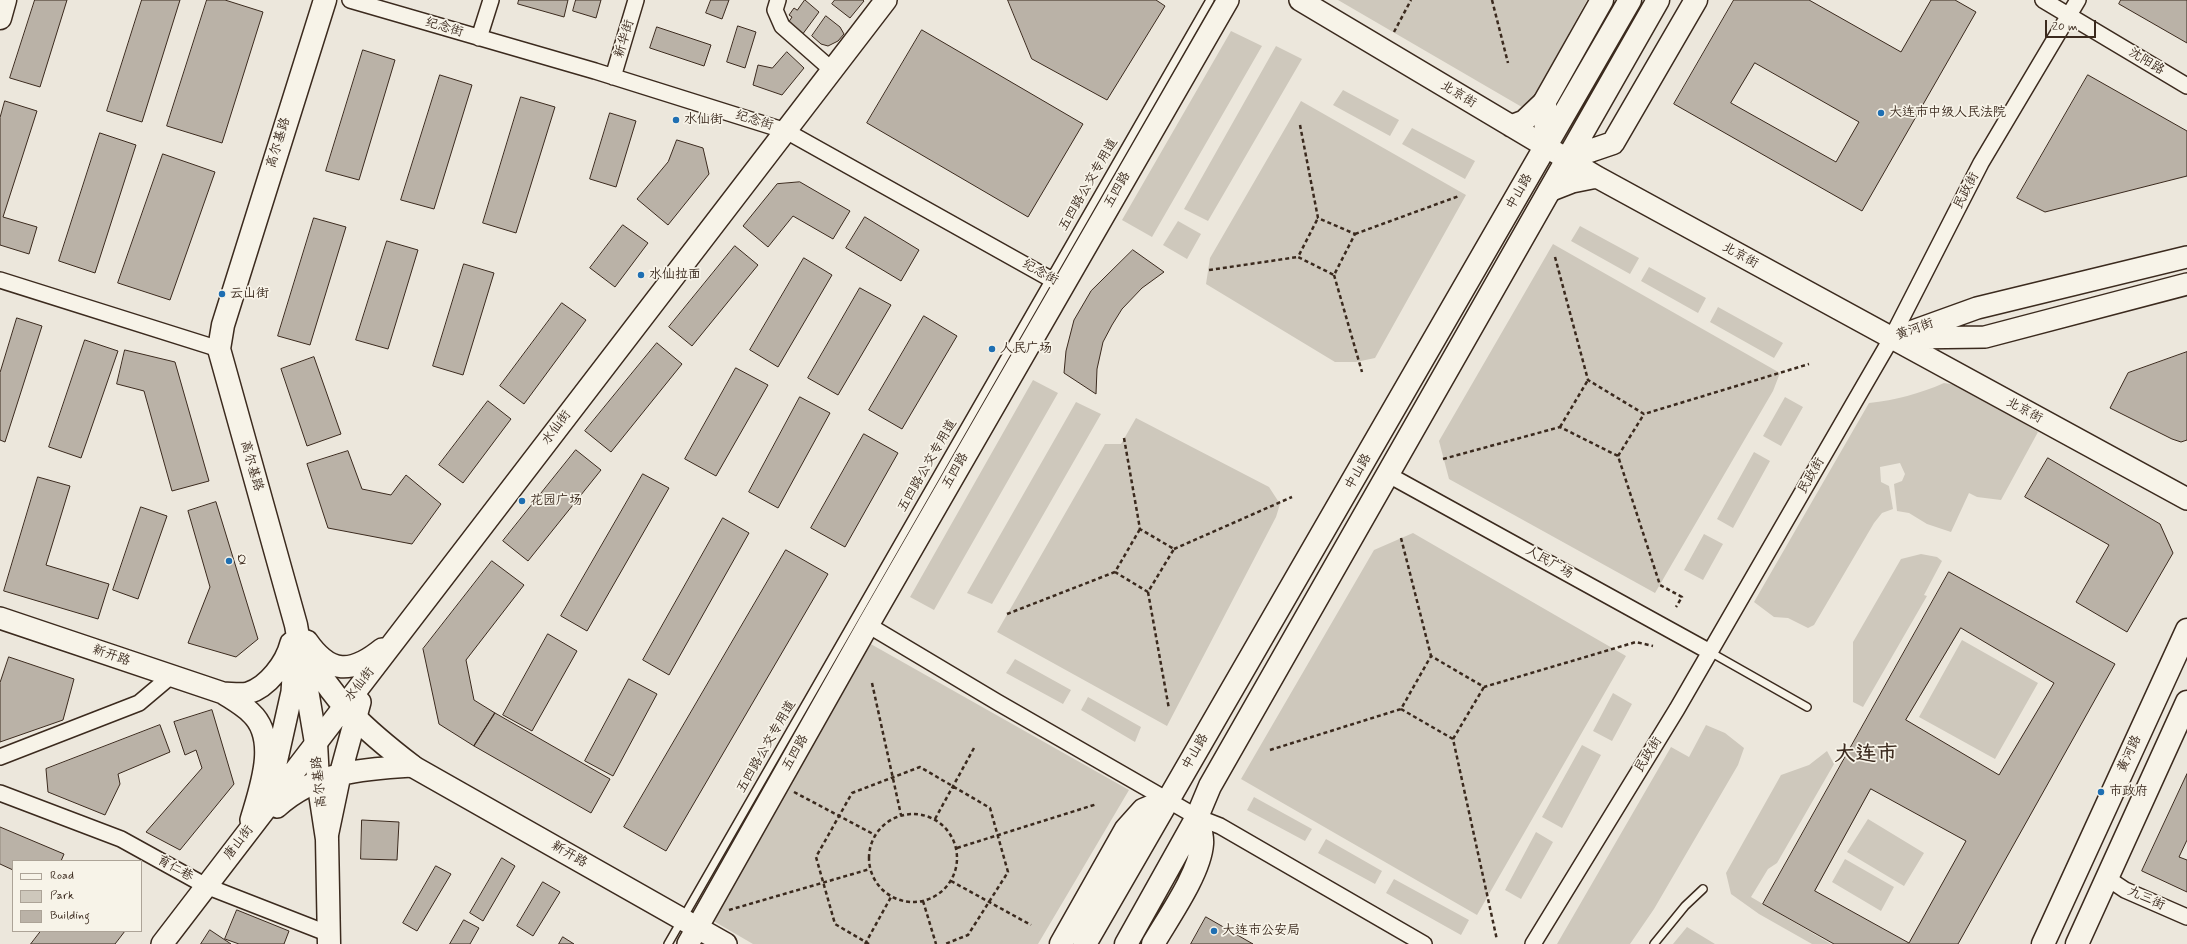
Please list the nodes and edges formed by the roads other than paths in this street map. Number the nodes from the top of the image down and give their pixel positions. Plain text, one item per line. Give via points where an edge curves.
1 (5, 0) edge
2 (325, 0) edge
3 (350, 0) edge
4 (491, 0) edge
5 (636, 0) edge
6 (778, 0) edge
7 (886, 0) edge
8 (1210, 0) edge
9 (1228, 0) edge
10 (1300, 0) edge
11 (1602, 0) edge
12 (1630, 0) edge
13 (1658, 0) edge
14 (1696, 0) edge
15 (2043, 0) edge
16 (2078, 0) edge
17 (2070, 16) junction
18 (0, 18) edge
19 (479, 38) junction
20 (832, 70) junction
21 (613, 77) junction
22 (2187, 86) edge
23 (1545, 101) junction
24 (1511, 126) junction
25 (786, 131) junction
26 (1546, 147) junction
27 (1566, 159) junction
28 (1597, 177) junction
29 (1549, 191) junction
30 (2187, 257) edge
31 (0, 280) edge
32 (1056, 282) junction
33 (2187, 284) edge
34 (1891, 338) junction
35 (219, 349) junction
36 (1387, 474) junction
37 (2187, 499) edge
38 (0, 618) edge
39 (296, 625) junction
40 (868, 625) junction
41 (2187, 630) edge
42 (402, 631) junction
43 (1710, 652) junction
44 (171, 676) junction
45 (223, 693) junction
46 (2187, 702) edge
47 (1807, 707) dead end
48 (350, 713) junction
49 (316, 743) junction
50 (0, 757) edge
51 (412, 766) junction
52 (340, 775) junction
53 (318, 780) junction
54 (0, 793) edge
55 (1169, 799) junction
56 (1197, 816) junction
57 (246, 835) junction
58 (327, 839) junction
59 (2107, 878) junction
60 (206, 886) junction
61 (1703, 889) dead end
62 (2187, 917) edge
63 (689, 930) edge
64 (329, 939) edge
65 (162, 944) edge
66 (668, 944) edge
67 (726, 944) edge
68 (1061, 944) edge
69 (1086, 944) edge
70 (1126, 944) edge
71 (1153, 944) edge
72 (1424, 944) edge
73 (1533, 944) edge
74 (1654, 944) edge
75 (2044, 944) edge
76 (2077, 944) edge

1 - 18 main road
2 - 35 main road, 高尔基路 via 225,317
3 - 19 street, 纪念街
4 - 19 street
5 - 21 street, 新华街
6 - 20 street via 775,10 782,26
7 - 20 main road, 水仙街
8 - 32 lane, 五四路公交专用道
9 - 32 main road, 五四路
10 - 24 main road, 北京街
11 - 23 main road
12 - 26 main road, 中山路
13 - 27 main road, 中山路
14 - 27 main road via 1613,143
15 - 17 street, 沈阳路
16 - 17 street, 民政街
17 - 22 street, 沈阳路
17 - 34 street, 民政街 via 1981,163
19 - 21 street, 纪念街
20 - 25 main road, 水仙街
21 - 25 street, 纪念街
23 - 24 main road via 1524,121
23 - 26 main road
24 - 26 main road, 北京街
25 - 32 street, 纪念街
25 - 42 main road, 水仙街
26 - 27 main road, 北京街
26 - 55 main road, 中山路
27 - 28 main road, 北京街
27 - 29 main road, 中山路
28 - 29 main road via 1572,182
28 - 34 main road, 北京街
29 - 36 main road, 中山路
30 - 34 main road, 黄河街 via 1976,308
31 - 35 street
32 - 40 main road, 五四路
32 - 63 lane, 五四路公交专用道
33 - 34 main road, 黄河街 via 1985,337
34 - 37 main road, 北京街
34 - 43 street, 民政街
35 - 39 main road, 高尔基路
36 - 43 street, 人民广场
36 - 56 main road, 中山路 via 1210,786
38 - 44 main road, 新开路
39 - 42 main road via 317,656 329,664 344,668 364,662
39 - 45 main road via 288,655 271,679 248,693
39 - 48 main road via 321,677
39 - 49 main road, 高尔基路
39 - 57 main road via 292,692 282,744 273,780
40 - 55 street via 997,702
40 - 63 main road, 五四路
41 - 75 main road, 黄河路
42 - 48 main road, 水仙街
43 - 47 lane
43 - 73 street, 民政街
44 - 45 main road, 新开路
44 - 50 street via 140,703
45 - 57 main road via 252,713 265,740 261,786
46 - 59 main road
48 - 49 main road, 水仙街
48 - 51 main road via 380,742
48 - 52 main road
49 - 53 main road, 高尔基路
49 - 57 main road, 唐山街
51 - 52 main road via 373,768
51 - 58 main road via 361,778 346,792
51 - 63 main road, 新开路
52 - 53 main road
52 - 58 main road
53 - 57 main road via 296,791
53 - 58 main road, 高尔基路
54 - 60 street, 育仁巷 via 121,839
55 - 56 street
55 - 68 main road via 1143,810 1126,829
55 - 69 main road, 中山路
56 - 70 main road, 中山路
56 - 71 main road via 1202,843 1200,857
56 - 72 street via 1220,826
57 - 60 main road, 唐山街
58 - 64 main road, 高尔基路
59 - 62 street, 九三街 via 2125,890
59 - 76 main road
60 - 64 street, 育仁巷
60 - 65 main road, 唐山街
61 - 74 lane via 1685,906
63 - 66 lane, 五四路公交专用道
63 - 67 main road, 新开路

